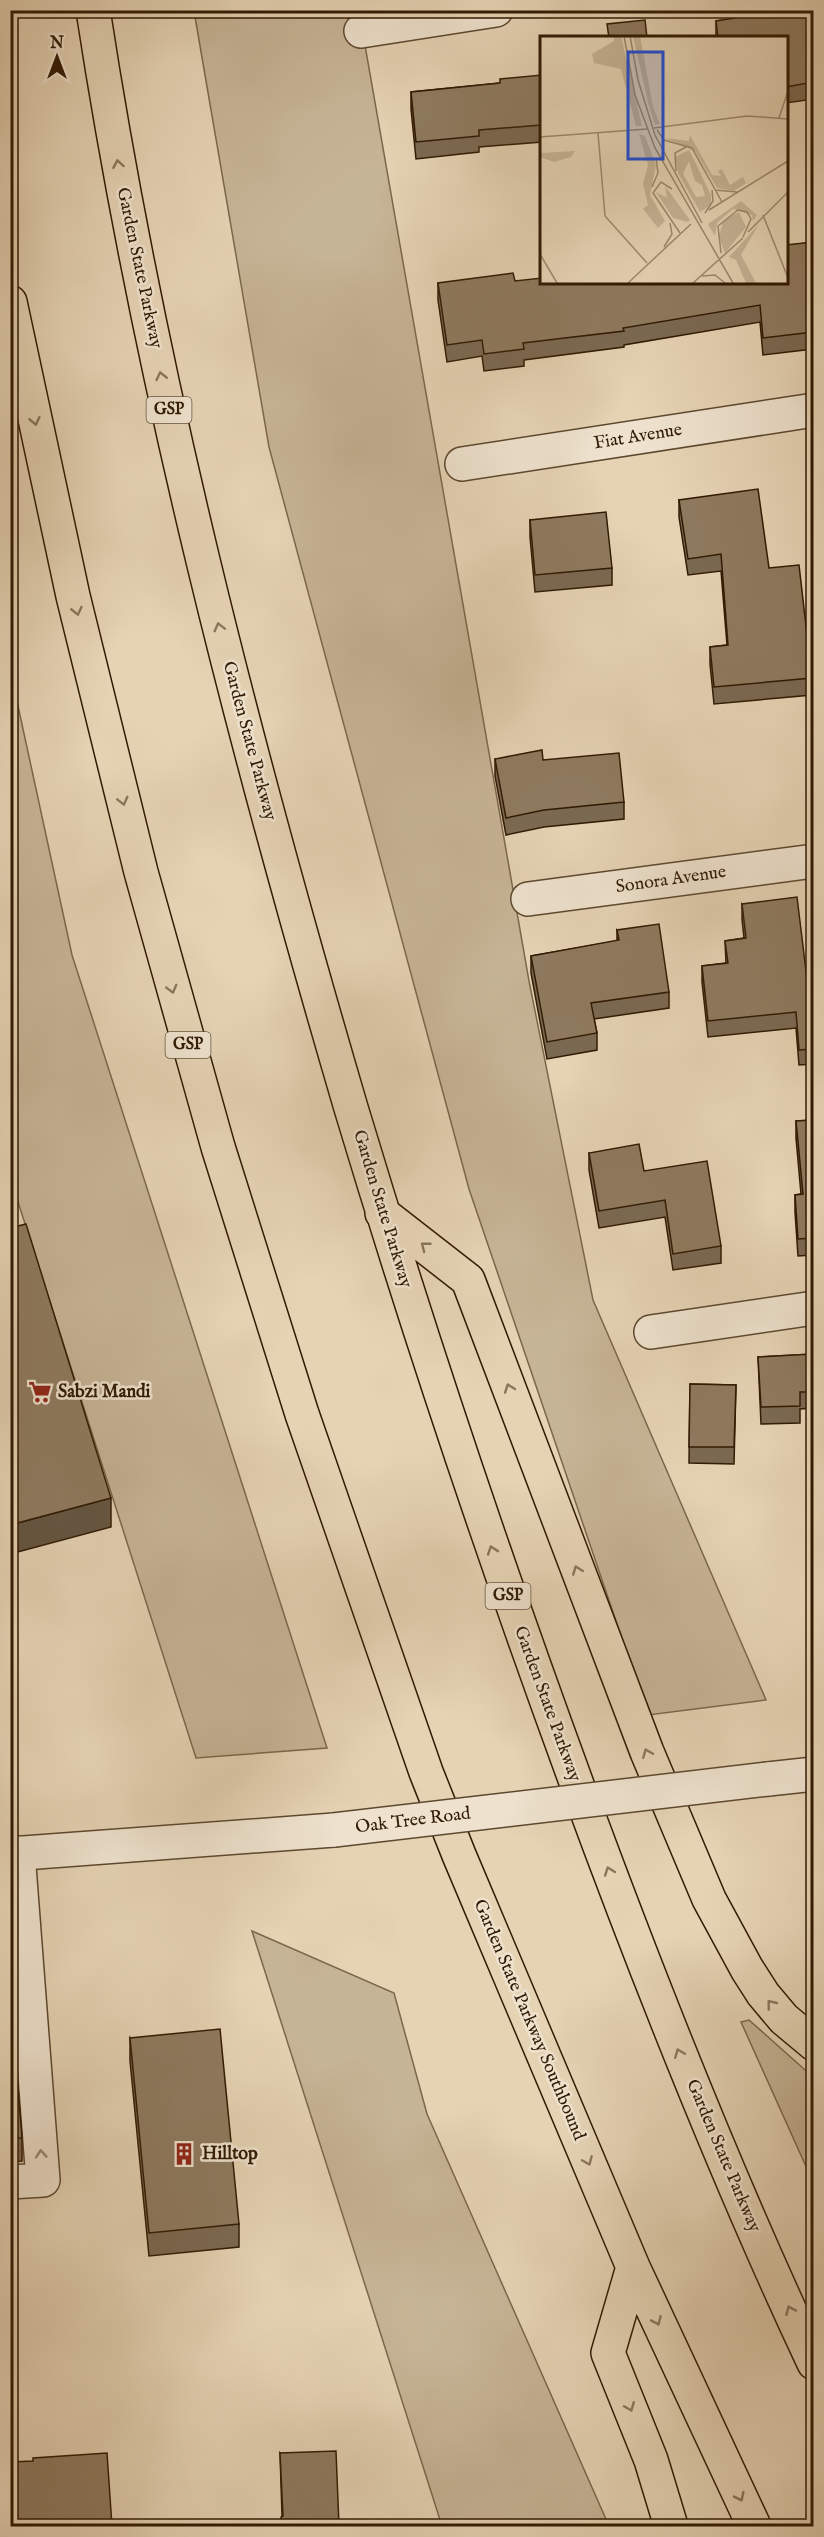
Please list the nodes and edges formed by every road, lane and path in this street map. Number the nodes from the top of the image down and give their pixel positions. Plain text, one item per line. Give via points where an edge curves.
1 (93, 10) edge
2 (496, 10) edge
3 (361, 31) dead end
4 (10, 302) edge
5 (813, 410) edge
6 (462, 464) dead end
7 (813, 861) edge
8 (528, 899) dead end
9 (382, 1213) junction
10 (813, 1308) edge
11 (651, 1332) dead end
12 (813, 1774) edge
13 (14, 1854) edge
14 (813, 2044) edge
15 (10, 2182) edge
16 (633, 2267) junction
17 (813, 2363) edge
18 (671, 2526) edge
19 (754, 2526) edge

9 -> 1 highway, Garden State Parkway / GSP via 296,919 229,669 134,253
2 - 3 street
4 -> 16 highway, Garden State Parkway Southbound / GSP via 106,736 178,1010 302,1414 426,1772
5 - 6 street, Fiat Avenue
7 - 8 street, Sonora Avenue
14 -> 9 highway via 763,1994 710,1899 642,1741 468,1280
17 -> 9 highway, Garden State Parkway / GSP via 691,2083 639,1952 491,1548
10 - 11 street
12 - 13 street, Oak Tree Road, bridge via 334,1830
15 -> 13 street via 43,2180
16 -> 18 highway via 608,2353 651,2460
16 -> 19 highway

